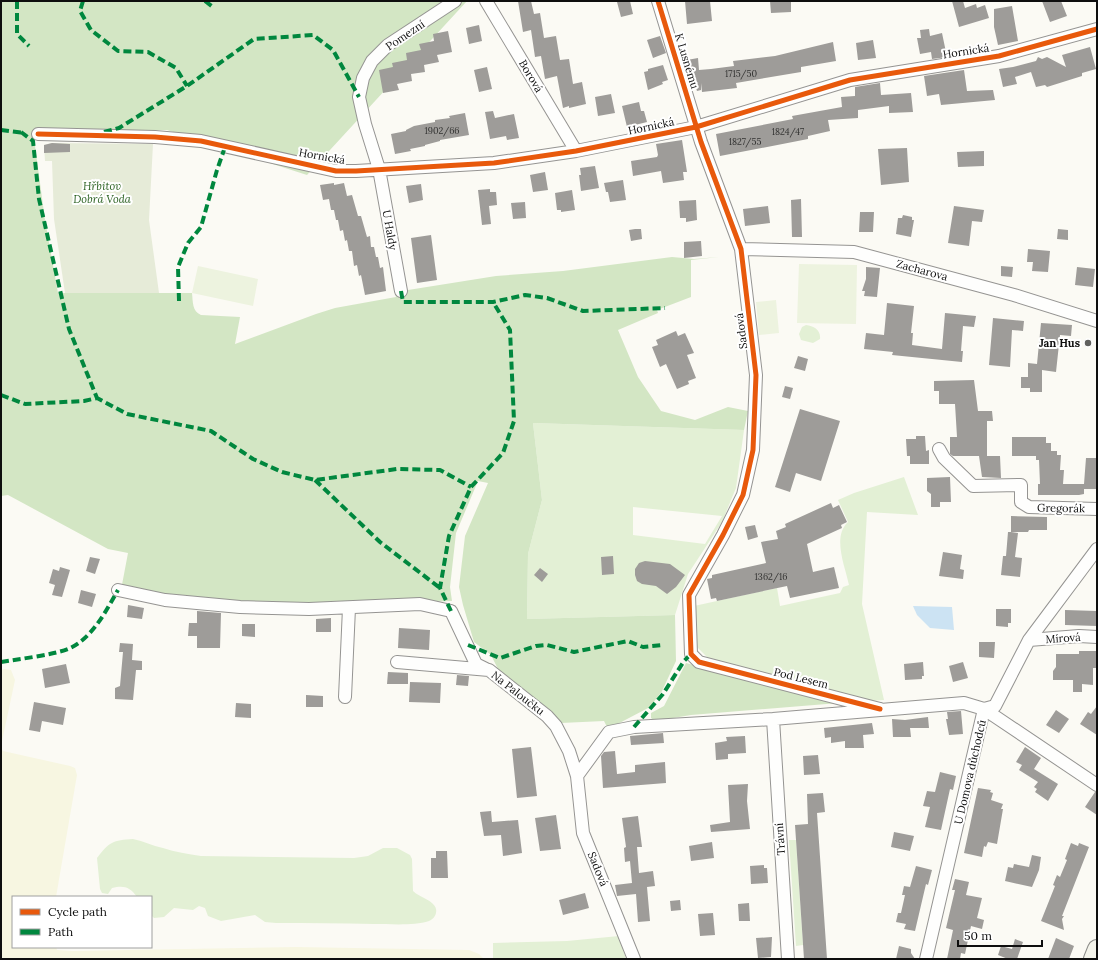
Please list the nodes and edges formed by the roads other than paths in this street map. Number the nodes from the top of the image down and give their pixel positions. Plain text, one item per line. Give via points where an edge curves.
1 (455, 1) edge
2 (486, 1) edge
3 (658, 1) edge
4 (1097, 29) edge
5 (696, 127) junction
6 (38, 134) dead end
7 (576, 151) junction
8 (380, 169) junction
9 (741, 249) junction
10 (401, 291) dead end
11 (1097, 321) edge
12 (939, 449) dead end
13 (1097, 509) edge
14 (1097, 549) edge
15 (118, 590) dead end
16 (349, 608) junction
17 (1097, 637) edge
18 (1029, 640) junction
19 (397, 662) dead end
20 (716, 667) joint
21 (489, 670) junction
22 (345, 697) dead end
23 (880, 709) junction
24 (984, 709) junction
25 (773, 719) junction
26 (577, 776) junction
27 (1097, 785) edge
28 (1097, 949) edge
29 (634, 959) edge
30 (788, 959) edge
31 (926, 959) edge
32 (1093, 959) edge

1 - 8 street, Pomezní via 388,46 372,61 363,78 359,97
2 - 7 street, Borová
3 - 5 street, K Lusnému
4 - 5 street, Hornická via 999,56 850,80
5 - 7 street, Hornická
5 - 9 street, Sadová
6 - 8 street, Hornická via 202,141 336,171
7 - 8 street, Hornická via 494,163
8 - 10 street, U Haldy
9 - 11 street, Zacharova via 854,252 1014,295
9 - 20 street, Sadová via 756,375 753,450 743,495 689,595 691,654 699,662
12 - 13 street, Gregorák via 944,458 973,486 1021,485 1021,502 1029,507
14 - 18 street, U Domova důchodců
15 - 16 street via 165,600 240,608
16 - 21 street via 420,604 451,611 476,664
16 - 22 street
17 - 18 street, Mírová
18 - 24 street, U Domova důchodců via 995,706
19 - 21 street, Na Paloučku
20 - 23 street, Pod Lesem
21 - 26 street, Na Paloučku via 556,726 569,751
23 - 24 street, Pod Lesem via 964,703
23 - 25 street, Pod Lesem
24 - 27 street, Pod Lesem
24 - 31 street, U Domova důchodců
25 - 26 street, Pod Lesem via 634,727 609,732
25 - 30 street, Trávní
26 - 29 street, Sadová via 583,833
28 - 32 street

